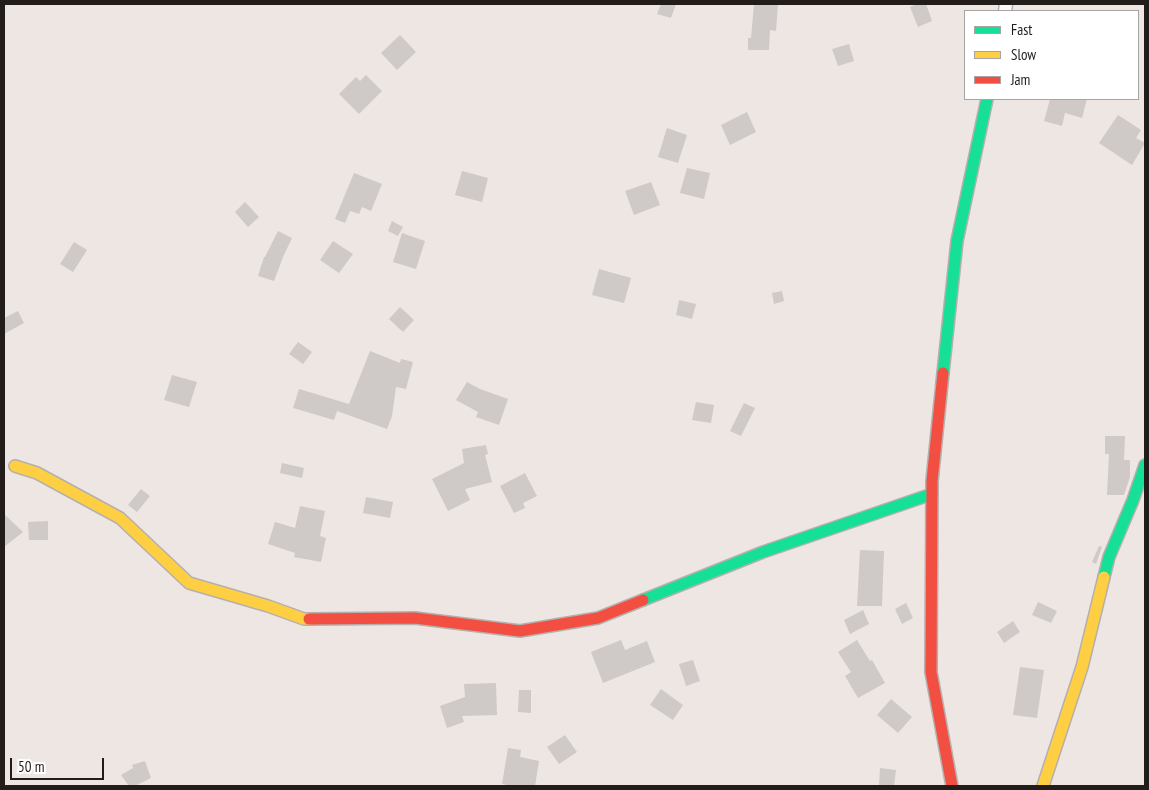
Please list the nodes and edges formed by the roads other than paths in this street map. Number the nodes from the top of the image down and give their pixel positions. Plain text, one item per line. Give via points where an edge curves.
1 (987, 100) edge
2 (1145, 465) edge
3 (15, 466) dead end
4 (932, 494) junction
5 (952, 786) edge
6 (1043, 786) edge

1 - 4 street via 957,241
2 - 6 street via 1109,556 1082,667
3 - 4 street via 37,474 120,518 189,583 304,619 415,618 520,631 598,618 763,552
4 - 5 street via 931,672

